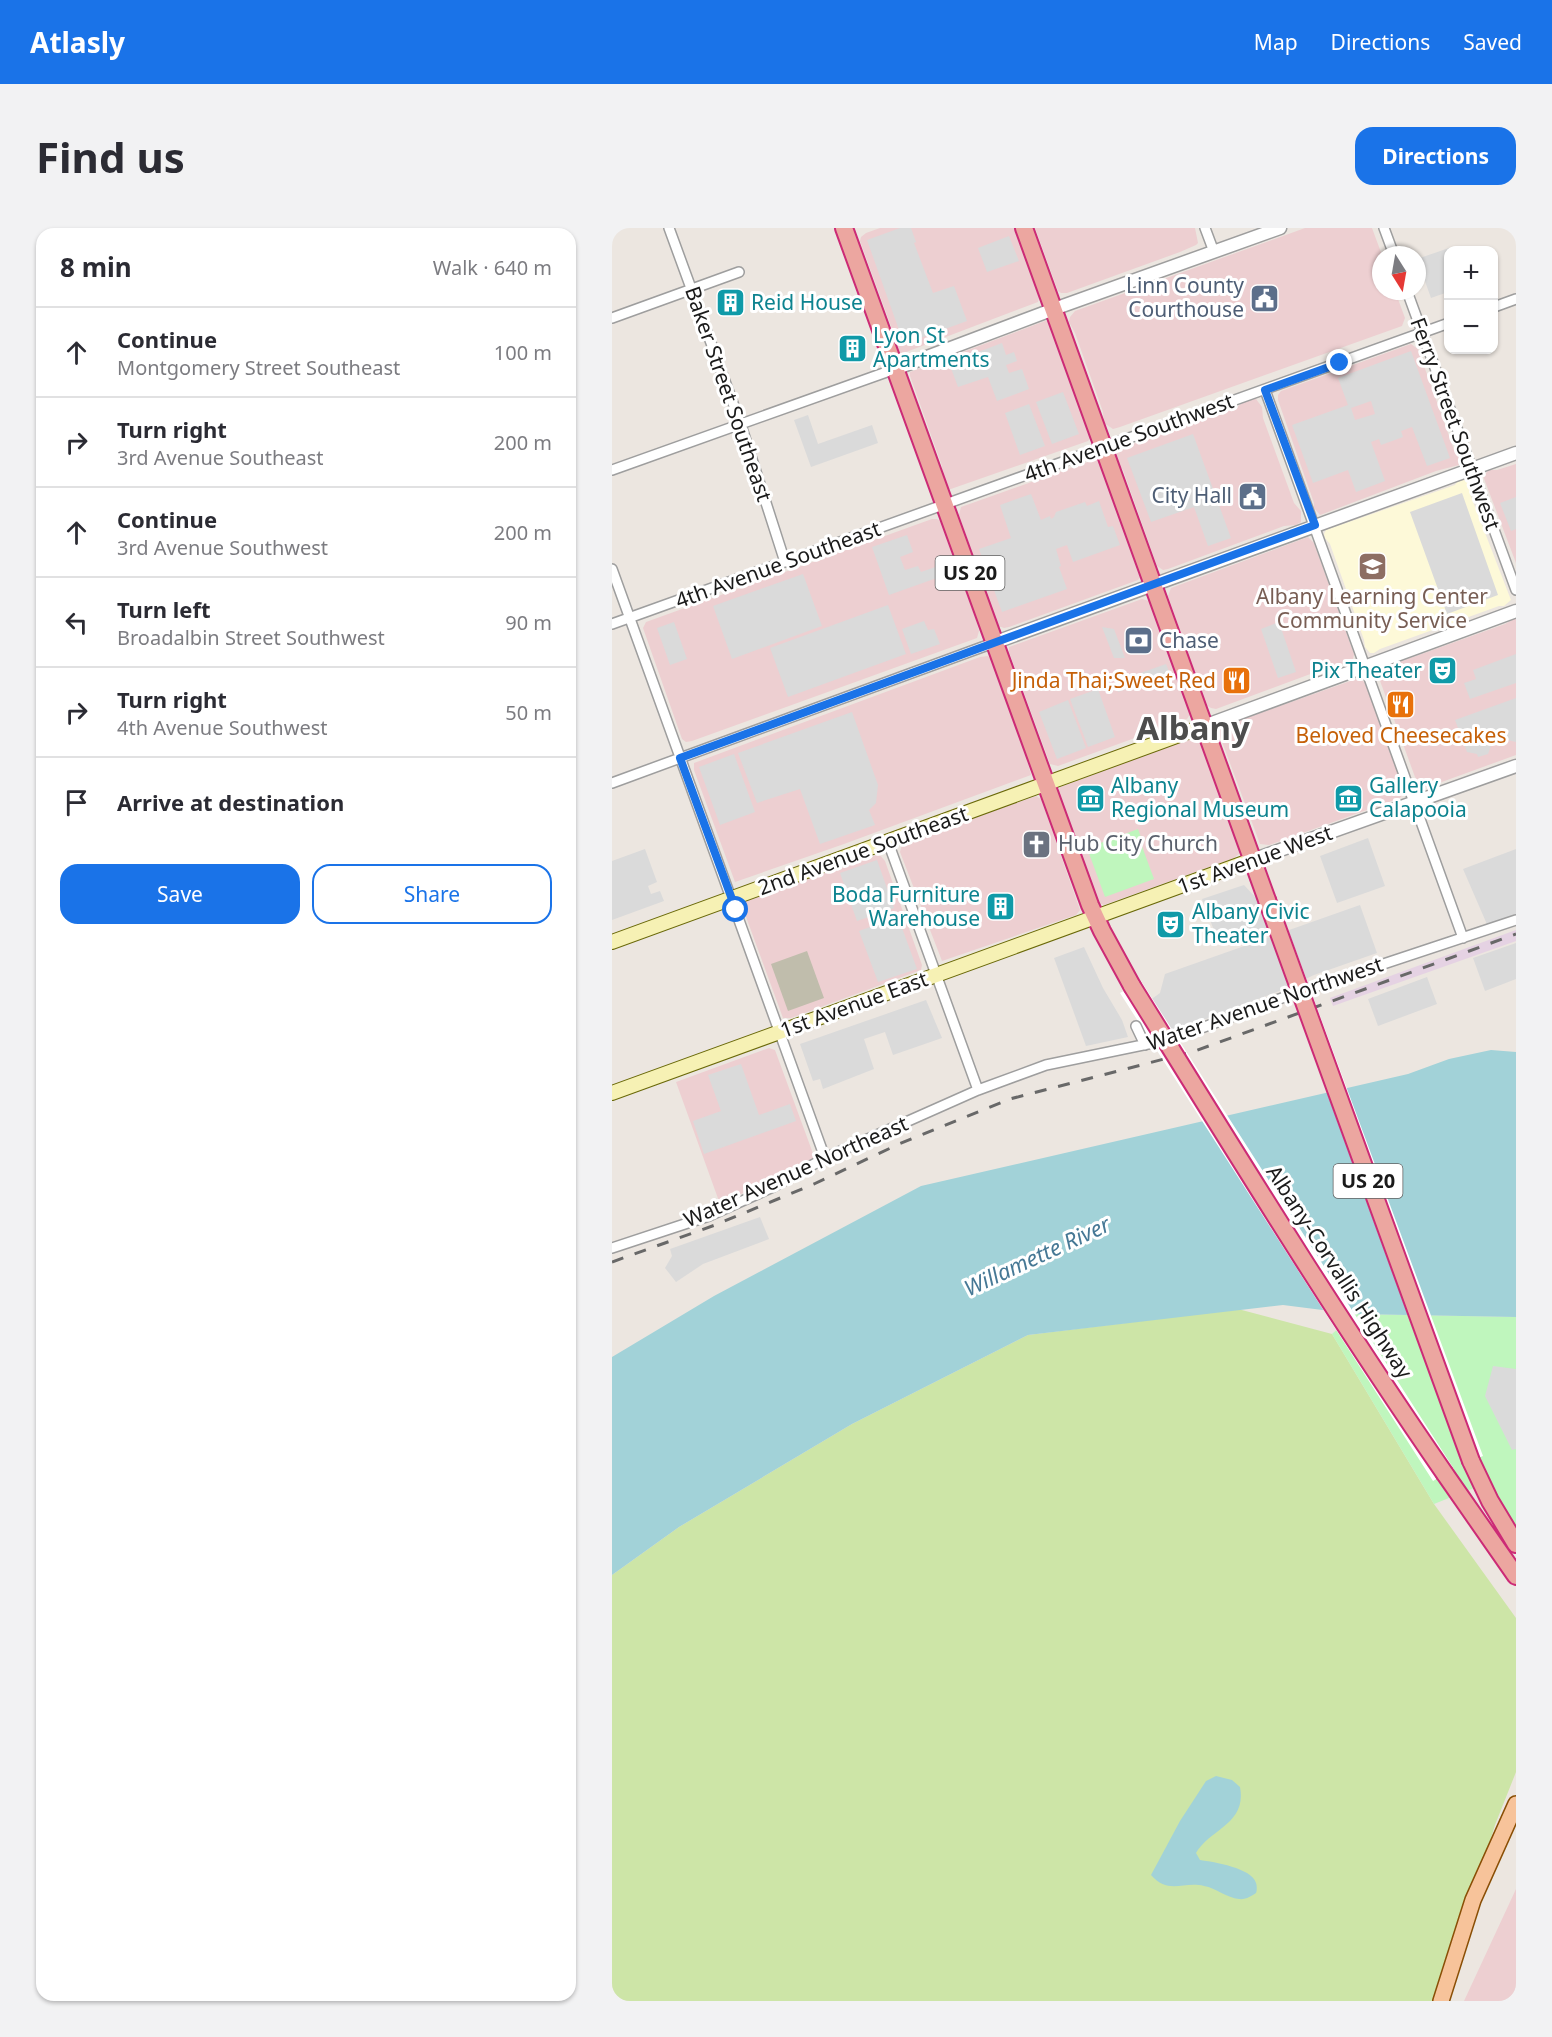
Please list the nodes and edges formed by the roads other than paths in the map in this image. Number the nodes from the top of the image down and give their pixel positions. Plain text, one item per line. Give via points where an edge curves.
1 (669, 228) edge
2 (1024, 228) edge
3 (1205, 228) edge
4 (1280, 228) edge
5 (1384, 228) edge
6 (849, 229) edge
7 (1391, 246) edge
8 (1214, 252) junction
9 (739, 272) dead end
10 (692, 289) junction
11 (1516, 299) edge
12 (1410, 300) edge
13 (1498, 306) edge
14 (1054, 309) junction
15 (612, 318) edge
16 (1444, 325) edge
17 (1423, 333) junction
18 (895, 369) junction
19 (1265, 390) junction
20 (741, 424) junction
21 (1103, 447) junction
22 (1516, 453) edge
23 (1472, 469) junction
24 (612, 470) edge
25 (945, 505) junction
26 (1315, 525) junction
27 (785, 562) junction
28 (612, 569) edge
29 (1154, 584) junction
30 (1516, 590) edge
31 (1516, 611) edge
32 (630, 618) junction
33 (612, 624) edge
34 (996, 642) junction
35 (1366, 667) junction
36 (1204, 726) junction
37 (680, 758) junction
38 (1516, 766) edge
39 (612, 783) edge
40 (1047, 785) junction
41 (1415, 802) junction
42 (888, 842) junction
43 (1252, 860) junction
44 (732, 898) junction
45 (1096, 917) junction
46 (1516, 920) edge
47 (1463, 938) junction
48 (612, 942) edge
49 (937, 975) junction
50 (1136, 1026) dead end
51 (780, 1031) junction
52 (1145, 1045) junction
53 (978, 1090) junction
54 (612, 1092) edge
55 (825, 1158) junction
56 (612, 1248) edge
57 (1516, 1544) edge
58 (1516, 1576) edge
59 (1516, 1804) edge
60 (1442, 2001) edge

1 - 10 street, Baker Street Southeast
2 - 14 highway, US 20
3 - 8 street
4 - 8 street
5 - 7 street
6 - 18 highway, US 20
8 - 14 street
9 - 10 street
10 - 15 street
10 - 20 street, Baker Street Southeast
11 - 13 street
12 - 17 street, Ferry Street Southwest
14 - 18 street
14 - 21 highway, US 20
16 - 17 street, 4th Avenue Southwest
17 - 19 street, 4th Avenue Southwest
17 - 23 street, Ferry Street Southwest
18 - 20 street
18 - 25 highway, US 20
19 - 21 street, 4th Avenue Southwest
19 - 26 street
20 - 24 street
20 - 27 street, Baker Street Southeast
21 - 25 street, 4th Avenue Southwest
21 - 29 highway, US 20
22 - 23 street
23 - 26 street
23 - 30 street, Ferry Street Southwest
25 - 27 street, 4th Avenue Southeast
25 - 34 highway, US 20
26 - 29 street
26 - 35 street
27 - 32 street, 4th Avenue Southeast
28 - 32 street
29 - 34 street
29 - 36 highway, US 20
31 - 35 street
32 - 33 street, 4th Avenue Southeast
32 - 37 street
34 - 37 street
34 - 40 highway, US 20
35 - 36 street
35 - 41 street
36 - 40 main road, 2nd Avenue Southeast
36 - 43 highway, US 20
37 - 39 street
37 - 44 street
38 - 41 street, 1st Avenue West
40 - 42 main road, 2nd Avenue Southeast
40 - 45 highway, US 20
41 - 43 street, 1st Avenue West
41 - 47 street
42 - 44 main road, 2nd Avenue Southeast
42 - 49 street
43 - 45 main road, 1st Avenue West
43 - 57 highway, Albany-Corvallis Highway / US 20, bridge via 1471,1461
44 - 48 main road, 2nd Avenue Southeast
44 - 51 street
45 - 49 main road, 1st Avenue East
45 - 58 highway, Albany-Corvallis Highway / US 20, bridge via 1132,986 1398,1407
46 - 47 street, Water Avenue Northwest
47 - 52 street, Water Avenue Northwest via 1290,995 1197,1031
49 - 51 main road, 1st Avenue East
49 - 53 street
50 - 52 street
51 - 54 main road, 1st Avenue East
51 - 55 street
52 - 53 street, Water Avenue Northwest via 1046,1065
53 - 55 street, Water Avenue Northeast
55 - 56 street, Water Avenue Northeast via 709,1216
59 - 60 main road via 1473,1900

